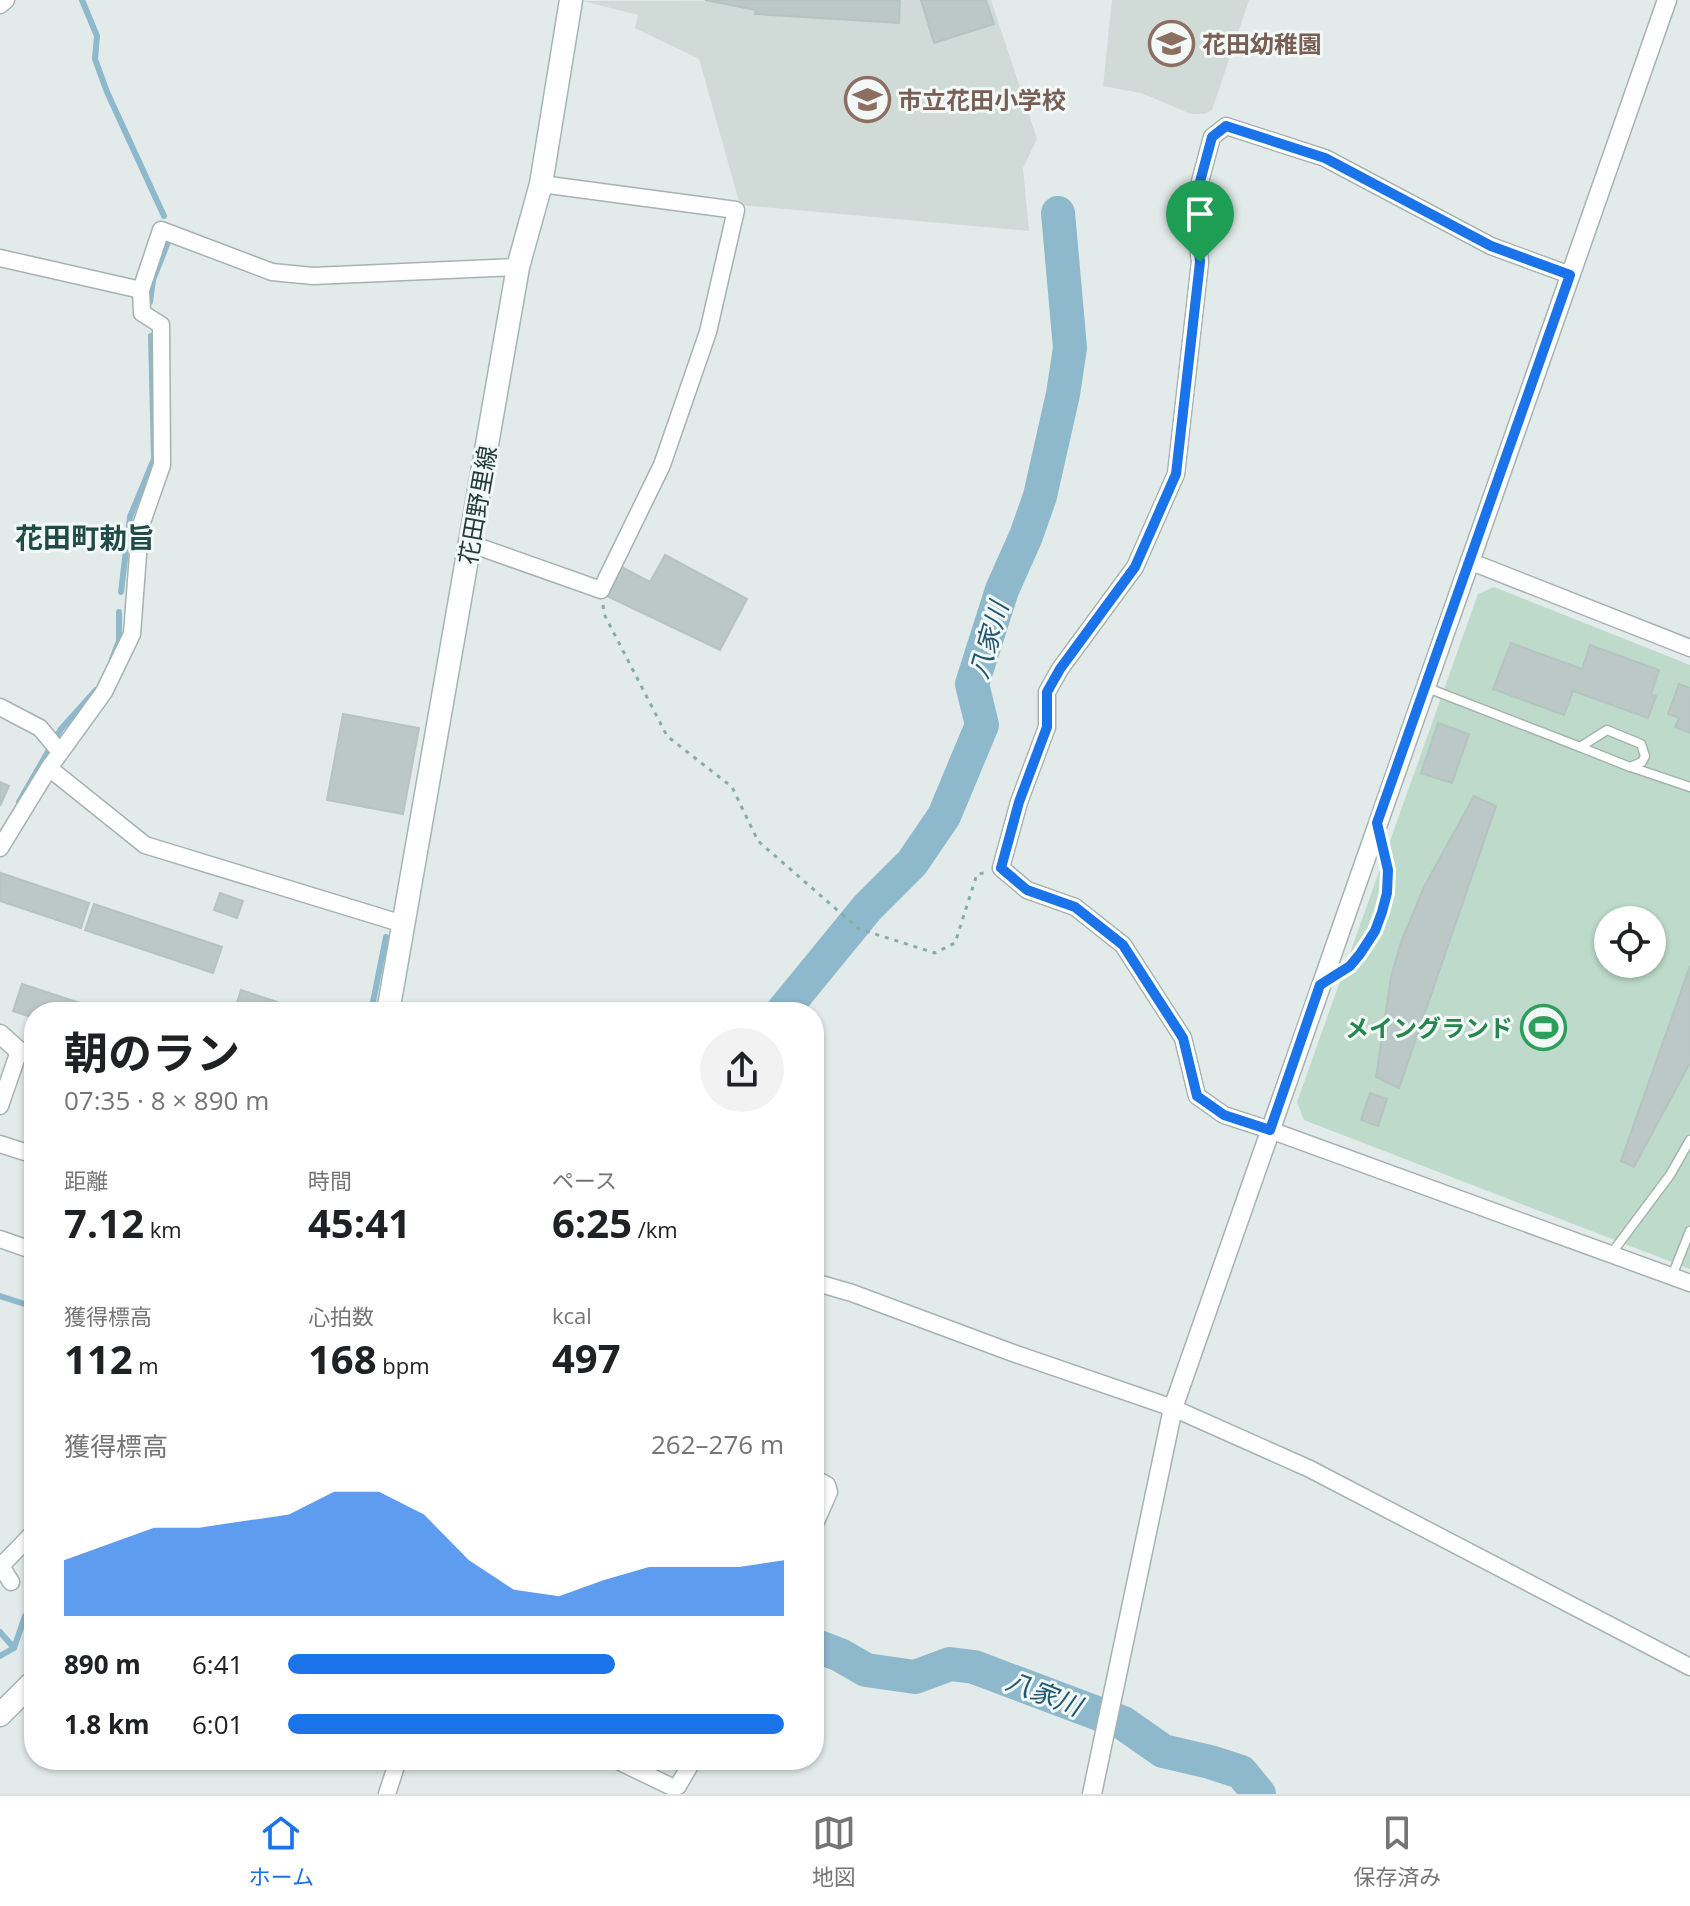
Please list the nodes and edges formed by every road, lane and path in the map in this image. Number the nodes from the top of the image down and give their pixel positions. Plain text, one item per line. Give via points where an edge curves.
1 (6, 0) edge
2 (571, 0) edge
3 (1667, 0) edge
4 (0, 5) edge
5 (541, 184) junction
6 (0, 258) edge
7 (518, 267) junction
8 (1570, 275) junction
9 (141, 290) junction
10 (471, 544) junction
11 (1469, 561) junction
12 (601, 590) junction
13 (1690, 648) edge
14 (1425, 687) junction
15 (0, 707) edge
16 (1580, 747) junction
17 (59, 752) junction
18 (1630, 767) junction
19 (49, 768) junction
20 (1690, 787) edge
21 (1377, 823) junction
22 (0, 848) edge
23 (1001, 868) junction
24 (403, 924) junction
25 (1320, 985) junction
26 (390, 1002) edge
27 (0, 1034) edge
28 (24, 1052) edge
29 (24, 1058) edge
30 (0, 1106) edge
31 (1270, 1130) junction
32 (1690, 1140) edge
33 (0, 1144) edge
34 (24, 1152) edge
35 (1690, 1231) edge
36 (0, 1239) edge
37 (24, 1247) edge
38 (1611, 1254) junction
39 (1672, 1277) junction
40 (1690, 1283) edge
41 (824, 1286) edge
42 (1173, 1408) junction
43 (824, 1483) edge
44 (824, 1503) edge
45 (24, 1542) edge
46 (11, 1582) dead end
47 (1690, 1667) edge
48 (24, 1691) edge
49 (0, 1715) edge
50 (395, 1770) edge
51 (637, 1770) edge
52 (687, 1770) edge
53 (387, 1794) edge
54 (1092, 1794) edge

1 - 4 street
2 - 5 main road, 花田野里線
3 - 8 street
5 - 7 main road, 花田野里線
5 - 12 street via 736,210 708,332 662,465
6 - 9 street
7 - 9 street via 313,276 272,272 161,230
7 - 10 main road, 花田野里線
8 - 11 street
8 - 23 street via 1491,246 1325,158 1226,126 1212,137 1194,204 1200,262 1176,474 1135,567 1047,692 1047,727
9 - 17 street via 142,313 161,325 162,465 140,528 132,634 104,692
10 - 12 street
10 - 24 main road, 花田野里線
11 - 13 street
11 - 14 street
12 - 23 path via 604,614 667,736 732,787 758,841 859,929 935,953 955,943 977,874
14 - 16 lane
14 - 21 street
15 - 17 street via 40,728
16 - 18 lane
16 - 18 lane via 1607,730 1636,741 1645,756
17 - 19 street
18 - 20 lane
19 - 22 street
19 - 24 street via 145,845
21 - 25 street
21 - 25 lane via 1388,870 1382,912 1350,966
23 - 31 street via 1027,890 1075,907 1123,945 1183,1038 1197,1096 1224,1115
24 - 26 main road, 花田野里線
25 - 31 street
27 - 28 street
29 - 30 street
31 - 38 street
31 - 42 street
32 - 38 lane
33 - 34 street
35 - 39 lane
36 - 37 street
38 - 39 street
39 - 40 street
41 - 42 street
42 - 47 street via 1310,1469
42 - 54 street
43 - 44 street via 829,1492
45 - 46 street via 1,1566
48 - 49 main road
50 - 53 street
51 - 52 street via 672,1787

